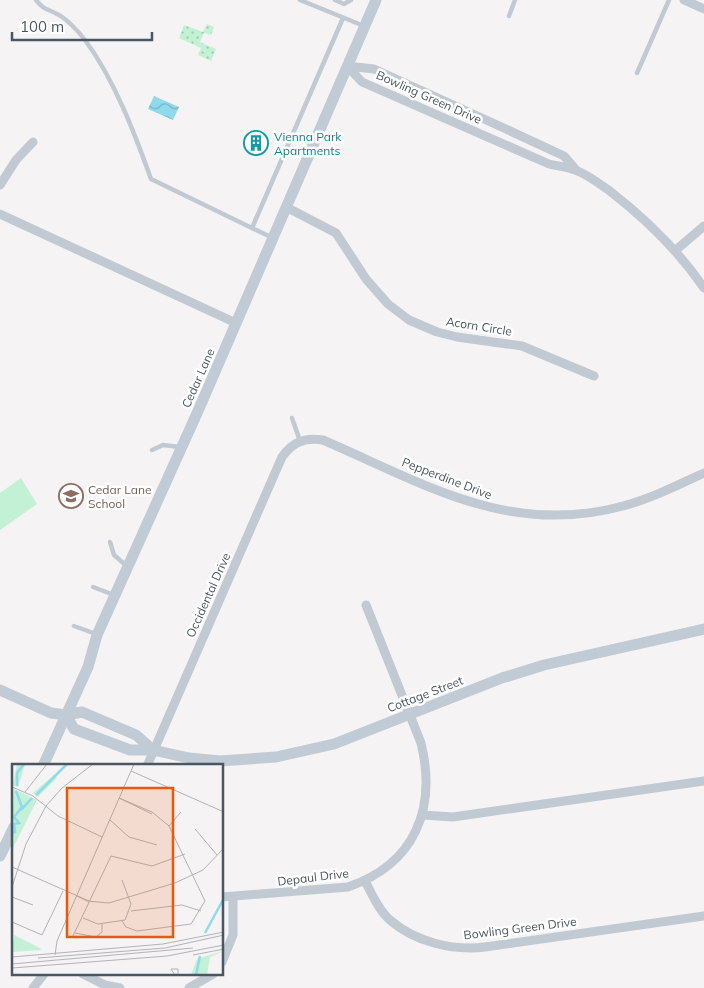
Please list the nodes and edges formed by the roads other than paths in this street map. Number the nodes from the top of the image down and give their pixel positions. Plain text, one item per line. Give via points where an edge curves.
1 (36, 0) edge
2 (300, 0) edge
3 (334, 0) edge
4 (351, 0) edge
5 (376, 0) edge
6 (515, 0) edge
7 (669, 0) edge
8 (684, 0) edge
9 (704, 9) edge
10 (508, 16) dead end
11 (343, 18) junction
12 (364, 26) junction
13 (347, 66) junction
14 (637, 73) dead end
15 (33, 142) dead end
16 (576, 170) junction
17 (0, 185) edge
18 (286, 207) junction
19 (0, 214) edge
20 (704, 226) edge
21 (252, 228) junction
22 (273, 238) junction
23 (676, 250) junction
24 (704, 288) edge
25 (236, 323) junction
26 (594, 376) dead end
27 (292, 418) dead end
28 (300, 441) junction
29 (182, 447) junction
30 (152, 450) dead end
31 (704, 473) edge
32 (110, 542) dead end
33 (129, 568) junction
34 (93, 587) dead end
35 (115, 596) junction
36 (366, 605) dead end
37 (74, 626) dead end
38 (704, 628) edge
39 (98, 635) junction
40 (0, 690) edge
41 (409, 714) junction
42 (66, 715) junction
43 (153, 750) junction
44 (44, 764) edge
45 (148, 764) edge
46 (704, 781) edge
47 (422, 815) junction
48 (12, 831) edge
49 (0, 856) edge
50 (365, 881) junction
51 (224, 897) edge
52 (233, 897) junction
53 (704, 916) edge
54 (224, 959) edge
55 (42, 976) edge
56 (87, 976) edge
57 (210, 976) edge
58 (33, 988) edge
59 (120, 988) edge
60 (189, 988) edge

1 - 21 lane via 44,10 58,14 84,39 103,69 151,179
2 - 11 lane
3 - 4 lane via 344,4
5 - 12 main road, Cedar Lane
6 - 10 lane
7 - 14 lane
8 - 9 street
11 - 12 lane
11 - 21 lane
12 - 13 main road, Cedar Lane
13 - 16 street, Bowling Green Drive via 362,82 549,164
13 - 16 street, Bowling Green Drive via 374,70 506,129 564,156
13 - 18 main road, Cedar Lane
15 - 17 street via 16,160
16 - 23 street, Bowling Green Drive via 636,212
18 - 22 main road, Cedar Lane
18 - 26 street, Acorn Circle via 336,233 366,279 388,304 409,320 457,337 522,346
19 - 25 street
20 - 23 street
21 - 22 lane
22 - 25 main road, Cedar Lane
23 - 24 street, Bowling Green Drive
25 - 29 main road, Cedar Lane
27 - 28 lane
28 - 31 street, Pepperdine Drive via 323,440 464,501 502,512 533,516 582,514 623,506
28 - 43 street, Occidental Drive via 282,458
29 - 30 lane via 163,446
29 - 33 main road, Cedar Lane
32 - 33 lane via 114,555
33 - 35 main road, Cedar Lane
34 - 35 lane
35 - 39 main road, Cedar Lane
36 - 41 street, Depaul Drive
37 - 39 lane
38 - 41 main road, Cottage Street via 544,665
39 - 42 main road, Cedar Lane via 88,667
40 - 42 main road via 51,713
41 - 43 main road, Cottage Street via 334,744 276,758 220,761
41 - 47 street, Depaul Drive via 426,764 428,790
42 - 43 main road, Cottage Street via 82,712 136,735
42 - 43 main road, Cottage Street via 74,729 130,750
42 - 44 main road, Cedar Lane
43 - 45 street, Occidental Drive
46 - 47 street via 453,817
47 - 50 street, Depaul Drive via 402,852
48 - 49 main road
50 - 52 street, Depaul Drive via 335,889
50 - 53 street, Bowling Green Drive via 391,921 450,948 485,947
51 - 52 street, Depaul Drive
52 - 54 street via 233,936
55 - 58 street
56 - 59 street
57 - 60 street

